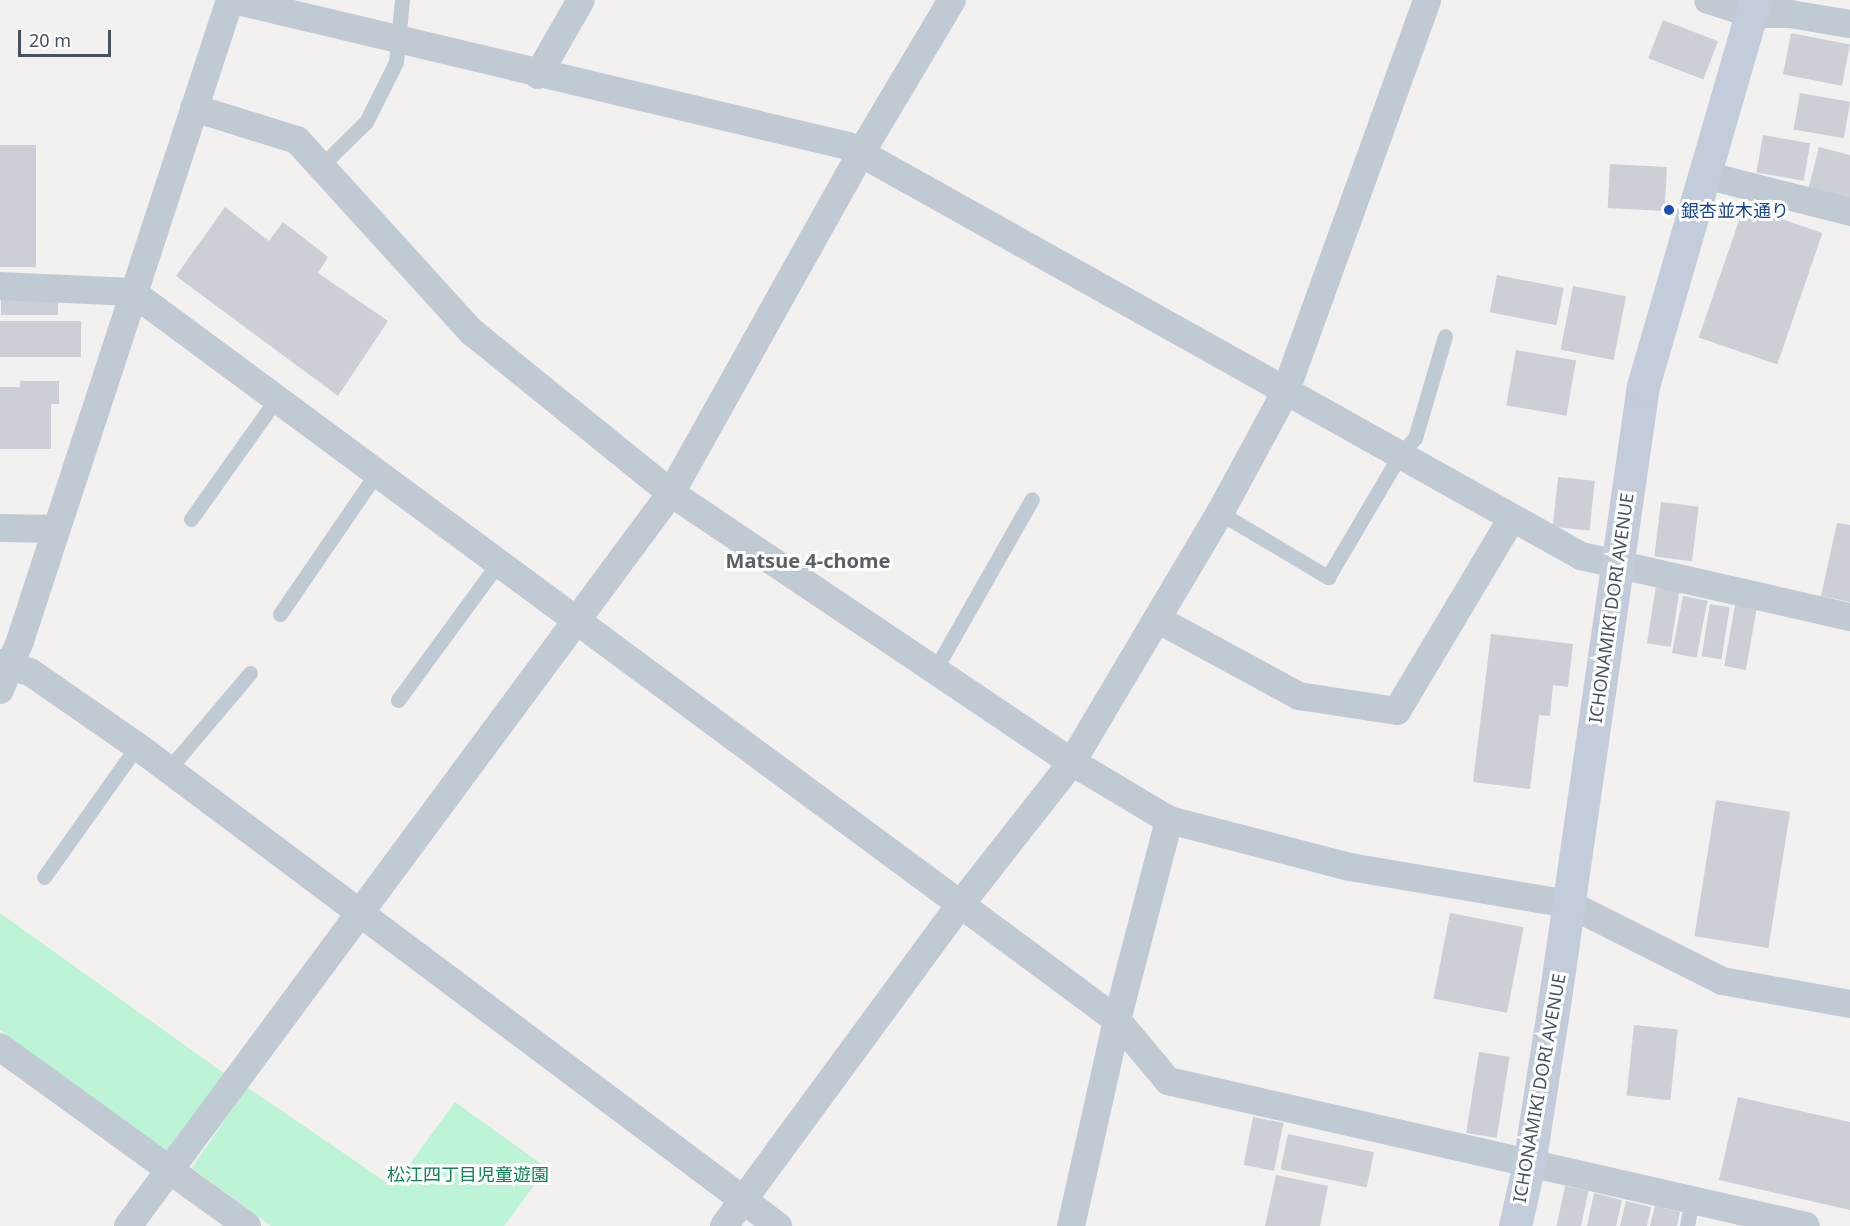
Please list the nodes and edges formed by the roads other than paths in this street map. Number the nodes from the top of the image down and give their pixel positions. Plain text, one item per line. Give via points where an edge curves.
1 (231, 0) edge
2 (402, 0) edge
3 (581, 0) edge
4 (952, 0) edge
5 (1427, 0) edge
6 (1708, 0) edge
7 (1754, 7) edge
8 (1796, 7) edge
9 (1850, 24) edge
10 (398, 42) junction
11 (538, 75) junction
12 (194, 108) junction
13 (862, 152) junction
14 (321, 166) junction
15 (1705, 175) junction
16 (1850, 212) edge
17 (0, 286) edge
18 (132, 292) junction
19 (1445, 336) dead end
20 (1285, 393) junction
21 (277, 398) junction
22 (1400, 455) junction
23 (378, 471) junction
24 (671, 493) junction
25 (1032, 499) dead end
26 (1220, 513) junction
27 (1512, 518) junction
28 (191, 519) dead end
29 (0, 528) edge
30 (56, 529) junction
31 (499, 562) junction
32 (1617, 565) junction
33 (280, 614) dead end
34 (1850, 617) edge
35 (1157, 619) junction
36 (578, 620) junction
37 (6, 664) edge
38 (936, 668) junction
39 (250, 673) dead end
40 (0, 690) edge
41 (398, 700) dead end
42 (137, 747) junction
43 (1072, 762) junction
44 (168, 770) junction
45 (1169, 820) junction
46 (44, 877) dead end
47 (1569, 904) junction
48 (960, 905) junction
49 (358, 914) junction
50 (1850, 1004) edge
51 (1117, 1020) junction
52 (0, 1047) edge
53 (1529, 1164) junction
54 (170, 1170) junction
55 (743, 1200) junction
56 (1689, 1213) edge
57 (1740, 1218) edge
58 (128, 1226) edge
59 (247, 1226) edge
60 (724, 1226) edge
61 (778, 1226) edge
62 (1071, 1226) edge
63 (1515, 1226) edge
64 (1806, 1226) edge

1 - 10 street
1 - 12 street
2 - 10 lane
3 - 11 street
4 - 13 street
5 - 20 street
6 - 7 street
7 - 8 street
7 - 15 street, ICHONAMIKI DORI AVENUE
8 - 9 street
10 - 11 street
10 - 14 lane via 396,62 366,122
11 - 13 street
12 - 14 street via 297,140
12 - 18 street
13 - 20 street
13 - 24 street
14 - 24 street via 472,332
15 - 16 street
15 - 32 street, ICHONAMIKI DORI AVENUE via 1645,375
17 - 18 street
18 - 21 street
18 - 30 street
19 - 22 lane via 1415,438
20 - 22 street
20 - 26 street
21 - 23 street
21 - 28 lane
22 - 26 lane via 1328,577
22 - 27 street
23 - 31 street
23 - 33 lane
24 - 36 street
24 - 38 street
25 - 38 lane
26 - 35 street
27 - 32 street via 1581,556
27 - 35 street via 1397,711 1299,696
29 - 30 street
30 - 37 street
31 - 36 street
31 - 41 lane
32 - 34 street
32 - 47 street, ICHONAMIKI DORI AVENUE
35 - 43 street
36 - 48 street
36 - 49 street
37 - 40 street
37 - 42 street via 30,672
38 - 43 street
39 - 44 lane
42 - 44 street
42 - 46 lane
43 - 45 street
43 - 48 street
44 - 49 street
45 - 47 street via 1350,867
45 - 51 street
47 - 50 street via 1722,981
47 - 53 street, ICHONAMIKI DORI AVENUE
48 - 51 street
48 - 55 street
49 - 54 street
49 - 55 street
51 - 53 street via 1168,1081
51 - 62 street
52 - 54 street
53 - 56 street
53 - 63 street, ICHONAMIKI DORI AVENUE
54 - 58 street
54 - 59 street
55 - 60 street
55 - 61 street
56 - 57 street
57 - 64 street

